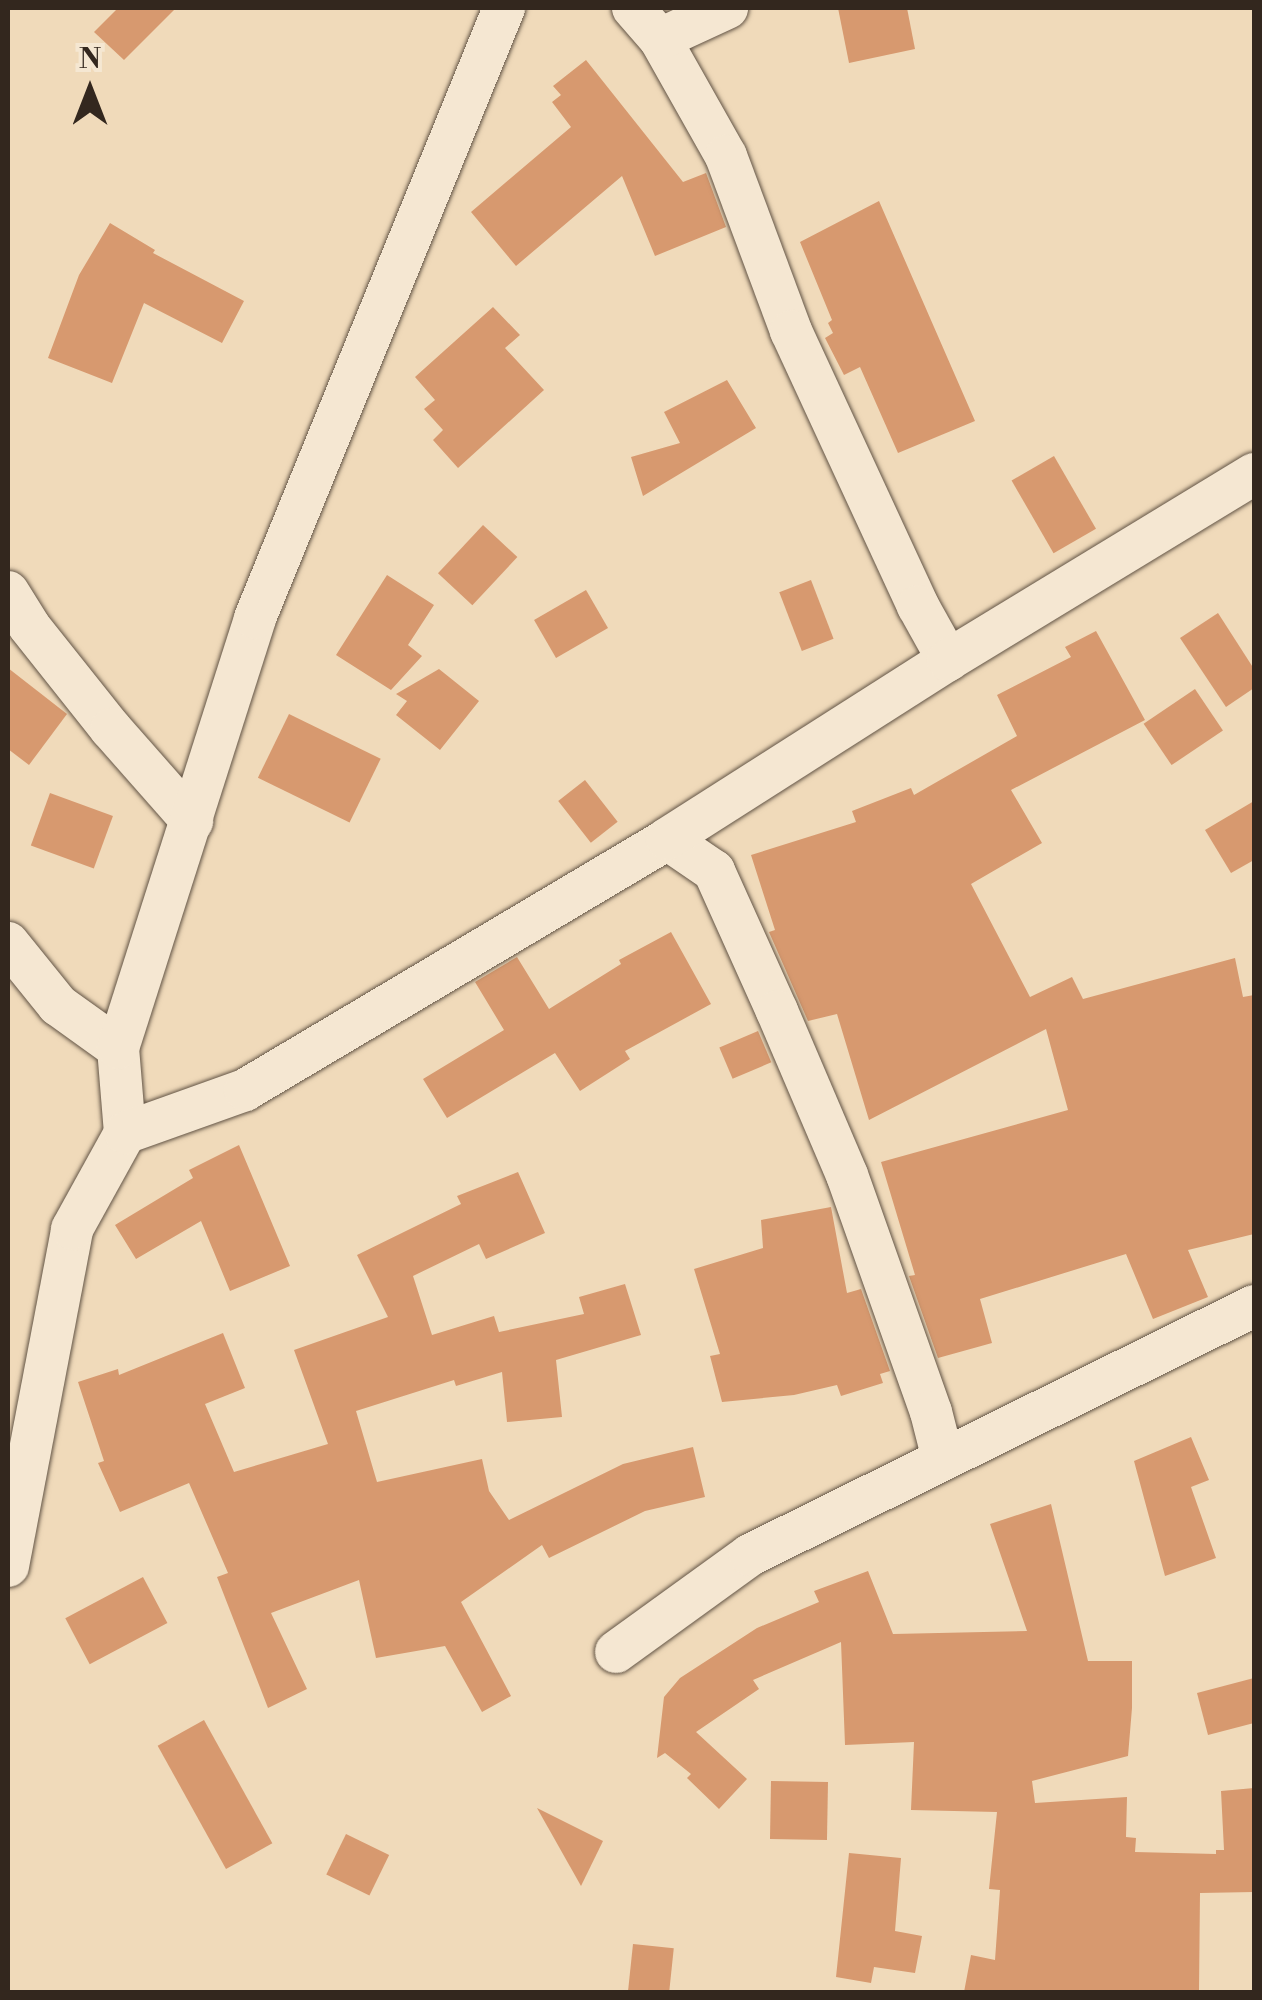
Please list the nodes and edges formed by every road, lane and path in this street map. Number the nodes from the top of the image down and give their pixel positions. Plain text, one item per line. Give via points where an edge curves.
1 (504, 8) edge
2 (632, 8) edge
3 (727, 8) edge
4 (660, 39) junction
5 (1254, 474) edge
6 (8, 592) edge
7 (948, 660) junction
8 (192, 821) junction
9 (666, 839) junction
10 (8, 943) edge
11 (118, 1048) junction
12 (125, 1133) junction
13 (1254, 1306) edge
14 (942, 1460) junction
15 (8, 1566) edge
16 (616, 1652) dead end

1 - 8 street via 255,618
2 - 4 street
3 - 4 street
4 - 7 street via 726,156 791,330
5 - 7 street
6 - 8 street via 111,729
7 - 9 street
8 - 11 street
9 - 12 street via 245,1090
9 - 14 street via 714,871 769,993 847,1176
10 - 11 street via 58,1006
11 - 12 street
12 - 15 street via 72,1229
13 - 14 street
14 - 16 street via 750,1555

